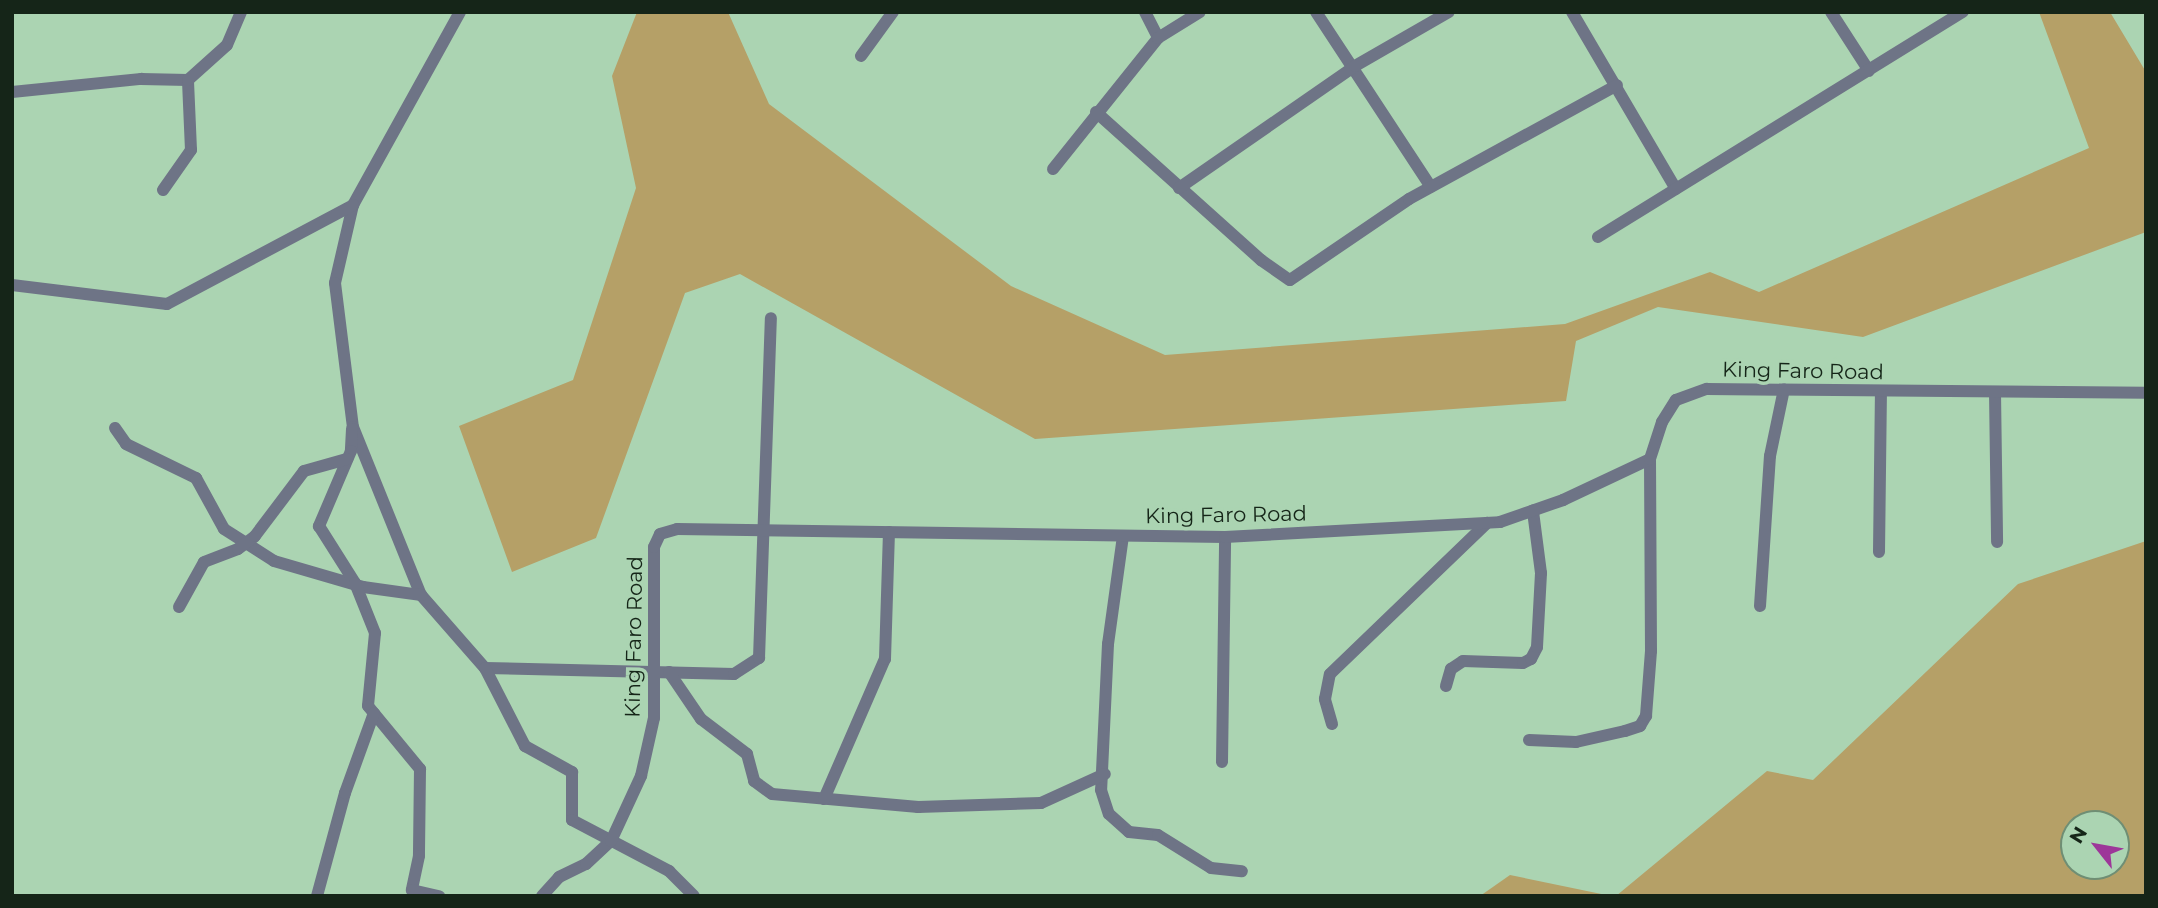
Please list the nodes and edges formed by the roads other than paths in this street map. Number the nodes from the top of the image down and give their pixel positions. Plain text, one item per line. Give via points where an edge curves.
1 (241, 12) edge
2 (460, 12) edge
3 (893, 12) edge
4 (1145, 12) edge
5 (1200, 12) edge
6 (1316, 12) edge
7 (1449, 12) edge
8 (1572, 12) edge
9 (1831, 12) edge
10 (1964, 12) edge
11 (1158, 38) junction
12 (861, 56) dead end
13 (1355, 66) junction
14 (1869, 71) junction
15 (188, 80) junction
16 (1617, 85) junction
17 (12, 92) edge
18 (1096, 112) junction
19 (1053, 169) dead end
20 (1431, 187) junction
21 (1179, 188) junction
22 (1676, 189) junction
23 (163, 190) dead end
24 (353, 205) junction
25 (1598, 237) dead end
26 (12, 285) edge
27 (771, 318) dead end
28 (1784, 389) junction
29 (1881, 392) junction
30 (1995, 392) junction
31 (2146, 393) edge
32 (353, 427) junction
33 (116, 428) dead end
34 (347, 458) junction
35 (1650, 458) junction
36 (1533, 511) junction
37 (1488, 523) junction
38 (766, 531) junction
39 (889, 532) junction
40 (1123, 536) junction
41 (1225, 537) junction
42 (1997, 542) dead end
43 (244, 544) junction
44 (1879, 552) dead end
45 (355, 583) junction
46 (421, 595) junction
47 (1760, 606) dead end
48 (179, 607) dead end
49 (485, 668) junction
50 (663, 671) junction
51 (1446, 686) dead end
52 (374, 713) junction
53 (1332, 724) dead end
54 (1529, 740) dead end
55 (1222, 762) dead end
56 (1105, 774) junction
57 (824, 799) junction
58 (611, 841) junction
59 (1242, 871) dead end
60 (317, 896) edge
61 (439, 896) edge
62 (542, 896) edge
63 (694, 896) edge

1 - 15 street via 227,45
2 - 24 street
3 - 12 street
4 - 11 street
5 - 11 street
6 - 13 street
7 - 13 street
8 - 16 street
9 - 14 street
10 - 14 street
11 - 18 street
13 - 20 street
13 - 21 street
14 - 22 street
15 - 17 street via 141,79
15 - 23 street via 191,150
16 - 20 street
16 - 22 street
18 - 19 street
18 - 21 street
20 - 21 street via 1290,280
22 - 25 street
24 - 26 street via 167,304
24 - 32 street via 335,283
27 - 38 street
28 - 29 street, King Faro Road
28 - 35 street, King Faro Road via 1707,389 1676,401 1662,422
28 - 47 street via 1770,456
29 - 30 street, King Faro Road
29 - 44 street
30 - 31 street, King Faro Road
30 - 42 street
32 - 34 street
32 - 46 street
33 - 43 street via 126,444 196,478 224,529
34 - 43 street via 304,471 285,501
34 - 45 street via 319,526
35 - 36 street, King Faro Road
35 - 54 street via 1651,651 1646,716 1640,726 1576,742
36 - 37 street, King Faro Road
36 - 51 street via 1541,573 1537,647 1523,663 1463,661 1451,669
37 - 41 street, King Faro Road
37 - 53 street via 1330,674 1325,699
38 - 39 street, King Faro Road
38 - 50 street via 759,658 734,674
38 - 50 street, King Faro Road via 677,529 660,534 654,547
39 - 40 street, King Faro Road
39 - 57 street via 885,659
40 - 41 street, King Faro Road
40 - 56 street via 1108,644
41 - 55 street
43 - 45 street via 274,561
43 - 48 street via 204,562
45 - 46 street
45 - 52 street via 375,633 369,706
46 - 49 street
49 - 50 street
49 - 58 street via 526,746 572,772 572,820
50 - 57 street via 701,719 747,754 754,780 772,794
50 - 58 street, King Faro Road via 641,776
52 - 60 street via 345,793
52 - 61 street via 420,769 419,856 412,890
56 - 57 street via 1041,803 918,807
56 - 59 street via 1101,790 1109,814 1129,832 1158,835 1221,872
58 - 62 street, King Faro Road via 586,864 559,877
58 - 63 street via 669,870

